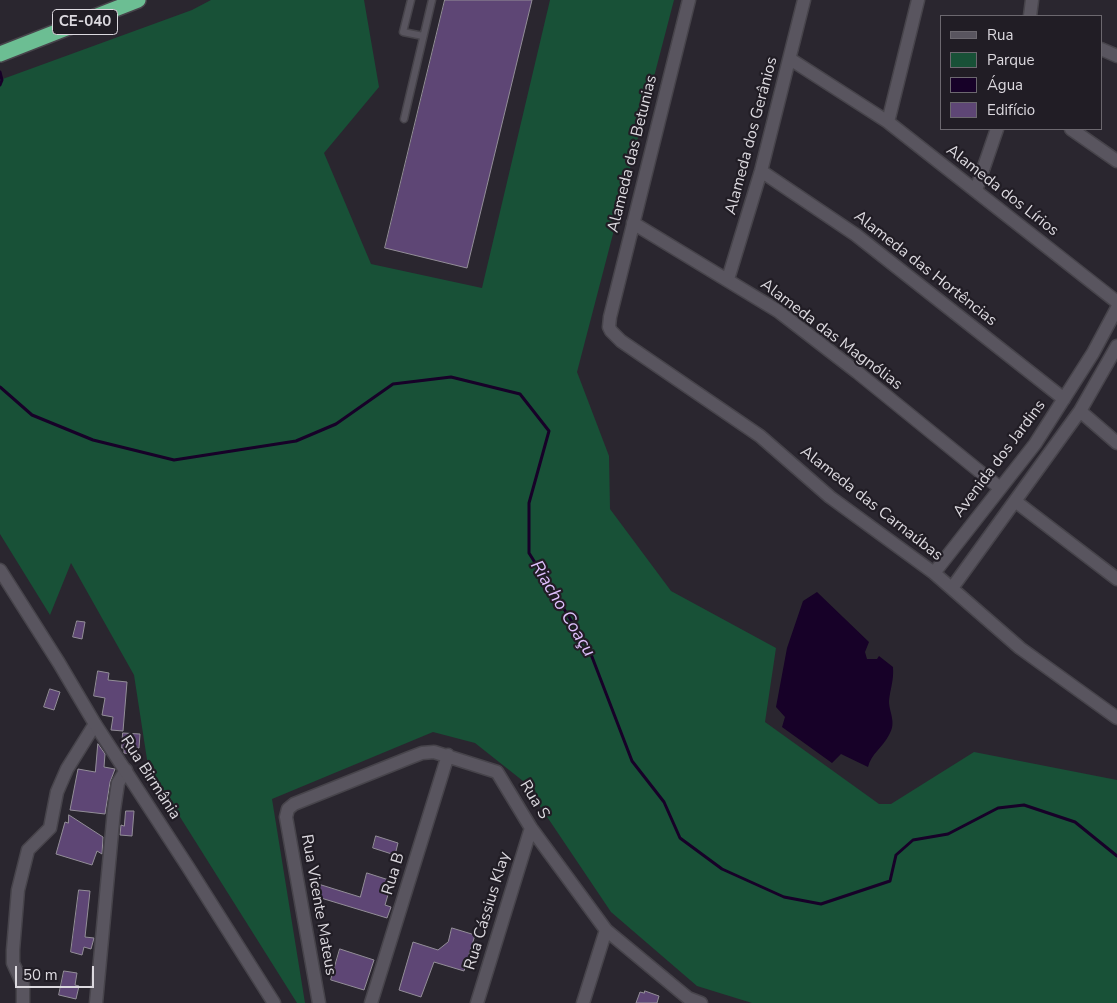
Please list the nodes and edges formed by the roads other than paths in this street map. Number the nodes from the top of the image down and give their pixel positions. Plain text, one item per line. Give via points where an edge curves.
1 (138, 0) edge
2 (410, 0) edge
3 (432, 0) edge
4 (689, 0) edge
5 (804, 0) edge
6 (918, 0) edge
7 (1032, 0) edge
8 (1030, 15) edge
9 (423, 36) junction
10 (1102, 49) edge
11 (0, 54) edge
12 (1117, 56) edge
13 (790, 59) junction
14 (404, 119) dead end
15 (888, 122) junction
16 (997, 130) edge
17 (1072, 130) edge
18 (1117, 161) edge
19 (761, 171) junction
20 (976, 190) junction
21 (633, 223) junction
22 (728, 279) junction
23 (1117, 302) edge
24 (1117, 308) edge
25 (610, 317) joint
26 (1117, 346) edge
27 (1093, 353) junction
28 (1108, 362) junction
29 (1064, 399) junction
30 (1080, 411) junction
31 (1117, 443) edge
32 (1035, 444) junction
33 (1049, 453) junction
34 (1000, 488) junction
35 (1015, 501) junction
36 (0, 570) edge
37 (934, 573) junction
38 (1117, 580) edge
39 (952, 588) junction
40 (1117, 718) edge
41 (94, 724) junction
42 (448, 756) junction
43 (126, 770) junction
44 (287, 812) joint
45 (531, 828) junction
46 (606, 930) junction
47 (687, 1000) edge
48 (23, 1003) edge
49 (96, 1003) edge
50 (274, 1003) edge
51 (319, 1003) edge
52 (371, 1003) edge
53 (477, 1003) edge
54 (583, 1003) edge
55 (701, 1003) edge

1 - 11 highway, CE-040
2 - 9 lane via 403,32
3 - 9 lane
4 - 21 street, Alameda das Betunias
5 - 13 street, Alameda dos Gerânios
6 - 15 street
7 - 8 street
9 - 14 lane
10 - 12 street
13 - 15 street, Alameda dos Lírios
13 - 19 street, Alameda dos Gerânios
15 - 20 street, Alameda dos Lírios
16 - 20 street
17 - 18 street
19 - 22 street, Alameda dos Gerânios
19 - 29 street, Alameda das Hortências via 856,235
20 - 23 street, Alameda dos Lírios
21 - 22 street, Alameda das Magnólias
21 - 25 street, Alameda das Betunias
22 - 34 street, Alameda das Magnólias via 826,347
24 - 27 street, Avenida dos Jardins
25 - 37 street, Alameda das Carnaúbas via 611,331 621,341 760,436 830,497
26 - 28 street
27 - 28 street
27 - 29 street, Avenida dos Jardins
28 - 30 street
29 - 32 street, Avenida dos Jardins
30 - 31 street
30 - 33 street
32 - 33 street
32 - 34 street, Avenida dos Jardins
33 - 35 street
34 - 37 street, Avenida dos Jardins
35 - 38 street
35 - 39 street
36 - 41 street, Rua Birmânia
37 - 39 street, Alameda das Carnaúbas
39 - 40 street, Alameda das Carnaúbas via 1020,648
41 - 43 street, Rua Birmânia
41 - 48 street via 57,792 50,828 28,850 18,890 13,950 13,963 23,985
42 - 44 street, Rua S via 422,753 294,804
42 - 45 street, Rua S via 497,772
42 - 52 street, Rua B
43 - 49 street via 119,781 114,810
43 - 50 street, Rua Birmânia
44 - 51 street, Rua Vicente Mateus
45 - 46 street, Rua S
45 - 53 street, Rua Cássius Klay
46 - 47 street, Rua S
46 - 54 street
47 - 55 street, Rua S

